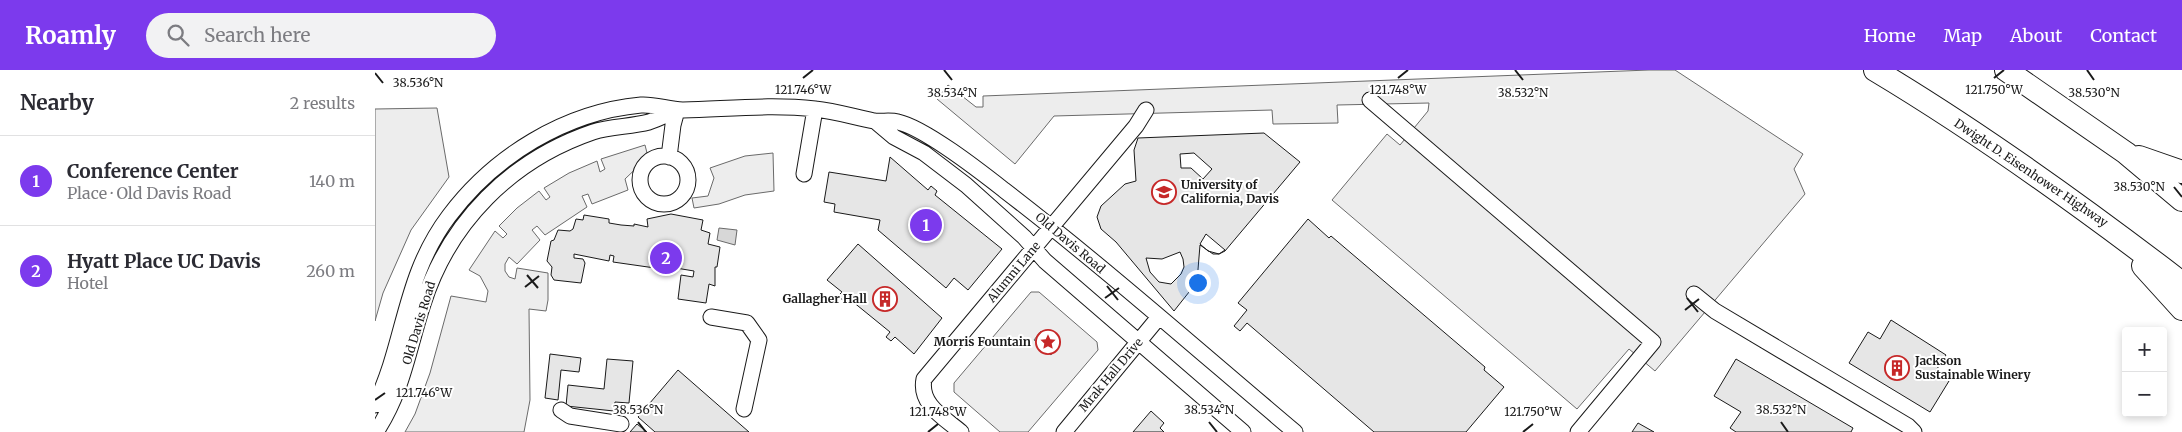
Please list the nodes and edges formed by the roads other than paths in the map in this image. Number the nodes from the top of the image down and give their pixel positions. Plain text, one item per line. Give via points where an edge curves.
1 (1876, 71) edge
2 (2009, 72) edge
3 (1370, 100) dead end
4 (815, 109) junction
5 (677, 110) junction
6 (1146, 110) dead end
7 (875, 121) junction
8 (2126, 153) junction
9 (669, 157) dead end
10 (2182, 172) edge
11 (804, 174) dead end
12 (2182, 200) edge
13 (2100, 220) junction
14 (1052, 227) junction
15 (1034, 248) junction
16 (2182, 283) edge
17 (1694, 294) dead end
18 (2182, 309) edge
19 (1159, 317) junction
20 (711, 318) dead end
21 (1139, 342) junction
22 (375, 405) edge
23 (744, 409) dead end
24 (561, 410) dead end
25 (621, 424) dead end
26 (376, 432) edge
27 (961, 432) edge
28 (1064, 432) edge
29 (1243, 432) edge
30 (1295, 432) edge
31 (1578, 432) edge
32 (1914, 432) edge

1 - 13 highway, Dwight D. Eisenhower Highway via 2010,156
2 - 8 highway
3 - 31 street via 1653,342
4 - 5 street, Old Davis Road
4 - 7 street, Old Davis Road
4 - 11 street
5 - 9 street
5 - 22 street, Old Davis Road via 645,105 587,116 533,140 479,182 448,217 418,269 389,371
5 - 26 street, Old Davis Road via 648,122 617,126 540,155 511,176 475,210 458,230 432,278 403,377
6 - 14 street, Alumni Lane
7 - 14 street, Old Davis Road via 898,122 924,135 982,173
7 - 15 street, Old Davis Road via 967,185
8 - 10 highway
8 - 12 highway
13 - 16 highway, Dwight D. Eisenhower Highway
13 - 18 highway
14 - 15 street, Alumni Lane
14 - 19 street, Old Davis Road
15 - 21 street, Old Davis Road
15 - 27 street, Alumni Lane via 925,379 923,393 926,401
17 - 32 street via 1715,311
19 - 21 street, Mrak Hall Drive
19 - 30 street, Old Davis Road
20 - 23 street via 747,323 759,340
21 - 28 street, Mrak Hall Drive
21 - 29 street, Old Davis Road
24 - 25 street via 570,416

